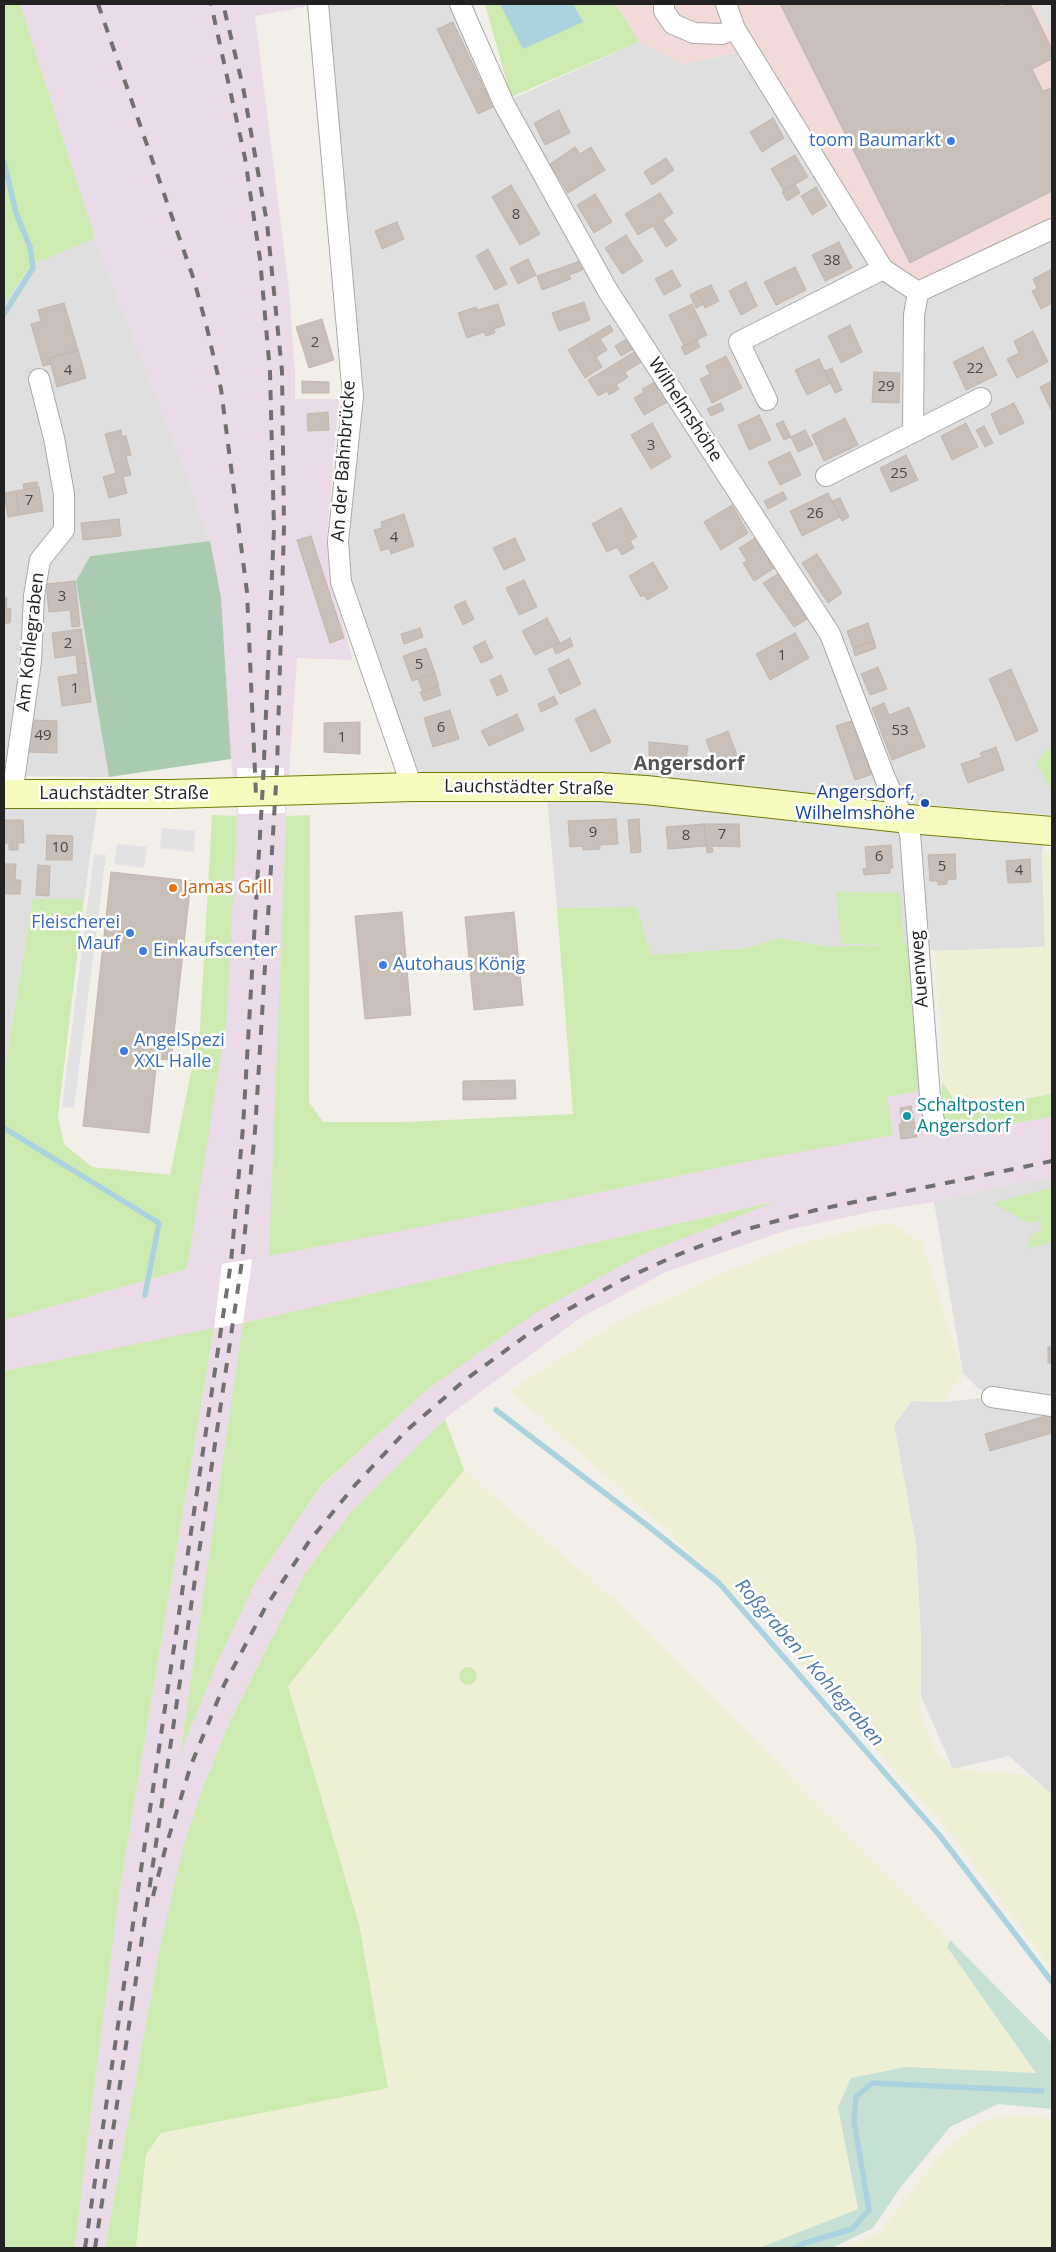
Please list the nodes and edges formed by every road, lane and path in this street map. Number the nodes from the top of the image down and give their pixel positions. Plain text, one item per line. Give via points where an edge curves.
1 (318, 4) edge
2 (460, 4) edge
3 (664, 4) edge
4 (726, 4) edge
5 (735, 29) junction
6 (1052, 229) edge
7 (883, 269) junction
8 (918, 292) junction
9 (39, 379) dead end
10 (981, 398) dead end
11 (767, 400) dead end
12 (913, 432) junction
13 (826, 476) dead end
14 (412, 787) junction
15 (8, 794) edge
16 (903, 818) junction
17 (1052, 832) edge
18 (934, 1121) dead end
19 (992, 1397) dead end
20 (1052, 1406) edge

1 - 14 street, An der Bahnbrücke via 352,396 338,542 341,582
2 - 16 street, Wilhelmshöhe via 504,104 608,291 830,634
3 - 5 street via 664,11 673,24 694,33 722,34
4 - 5 street
5 - 7 street
6 - 8 street
7 - 8 street
7 - 11 street via 739,342
8 - 12 street via 914,315
9 - 15 street, Am Kohlegraben via 64,494 64,530 40,560 34,596 31,661
10 - 12 street
12 - 13 street
14 - 15 main road, Lauchstädter Straße via 199,794
14 - 16 main road, Lauchstädter Straße via 600,787
16 - 17 main road, Lauchstädter Straße
16 - 18 street, Auenweg via 910,833
19 - 20 street

